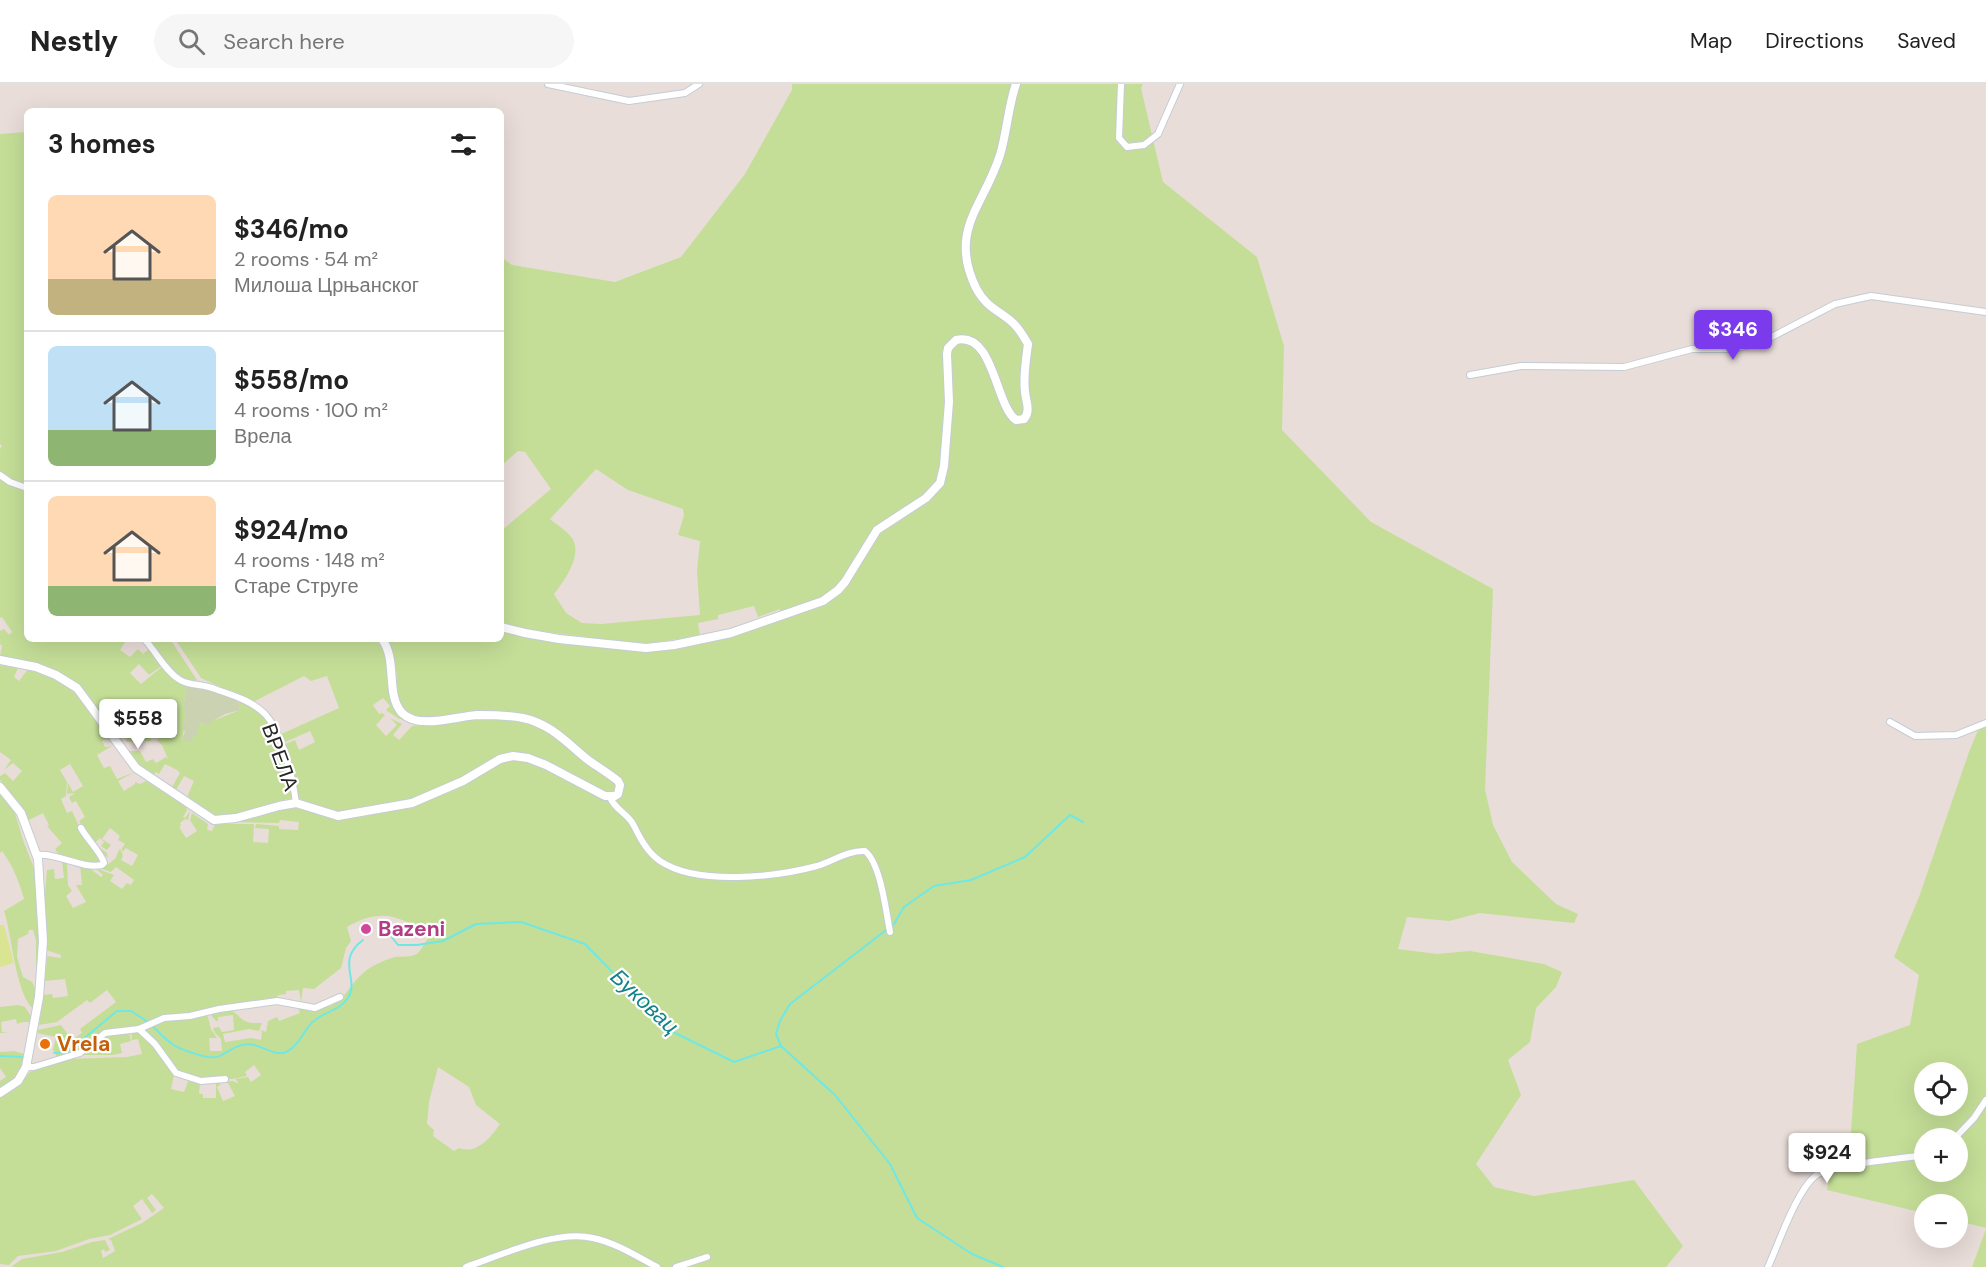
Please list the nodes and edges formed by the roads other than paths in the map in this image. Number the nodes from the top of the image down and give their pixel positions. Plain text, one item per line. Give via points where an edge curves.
1 (548, 84) edge
2 (699, 84) edge
3 (1016, 84) edge
4 (1121, 84) edge
5 (1180, 84) edge
6 (1986, 312) edge
7 (1470, 375) dead end
8 (0, 475) edge
9 (24, 488) edge
10 (504, 628) edge
11 (146, 642) edge
12 (384, 642) edge
13 (0, 660) edge
14 (1890, 722) dead end
15 (1986, 723) edge
16 (0, 787) edge
17 (610, 797) junction
18 (296, 803) junction
19 (81, 828) dead end
20 (37, 855) junction
21 (890, 929) dead end
22 (340, 997) dead end
23 (139, 1029) junction
24 (27, 1061) junction
25 (225, 1078) dead end
26 (0, 1093) edge
27 (1986, 1100) edge
28 (1964, 1128) edge
29 (1914, 1156) edge
30 (707, 1257) dead end
31 (466, 1267) edge
32 (657, 1267) edge
33 (676, 1267) edge
34 (1768, 1267) edge

1 - 2 street via 629,101 685,93
3 - 10 street via 998,160 965,239 969,270 980,295 996,312 1013,322 1028,344 1024,382 1028,410 1024,419 1016,420 1007,410 991,366 981,351 967,340 956,340 947,354 949,402 940,483 926,498 877,530 845,582 832,595 731,633 646,648 559,639
4 - 5 street via 1119,138 1127,147 1144,145 1158,134
6 - 7 street via 1871,296 1835,304 1760,343 1730,349 1692,349 1624,367 1521,366
8 - 9 street
11 - 18 street, ВРЕЛА via 180,680 243,699 264,714 279,740
12 - 17 street via 392,665 395,700 412,719 436,722 477,715 523,718 544,724 618,781 618,794
13 - 18 street, ВРЕЛА via 56,675 77,688 136,768 210,819 224,821
14 - 15 street via 1915,736 1956,735
16 - 20 street via 21,813
17 - 18 street via 546,765 513,756 412,803 338,816
17 - 21 street via 653,855 672,867 700,874 754,876 792,872 865,851 871,856 879,878
19 - 20 street via 103,857 102,866
20 - 24 street via 42,970
22 - 23 street via 315,1008 278,1001 219,1009 164,1018
23 - 24 street via 105,1033 80,1053 34,1067
23 - 25 street via 176,1073 201,1081
24 - 26 street via 18,1081
27 - 28 street
29 - 34 street via 1846,1165 1816,1174 1802,1192
30 - 33 street
31 - 32 street via 570,1236 602,1240

